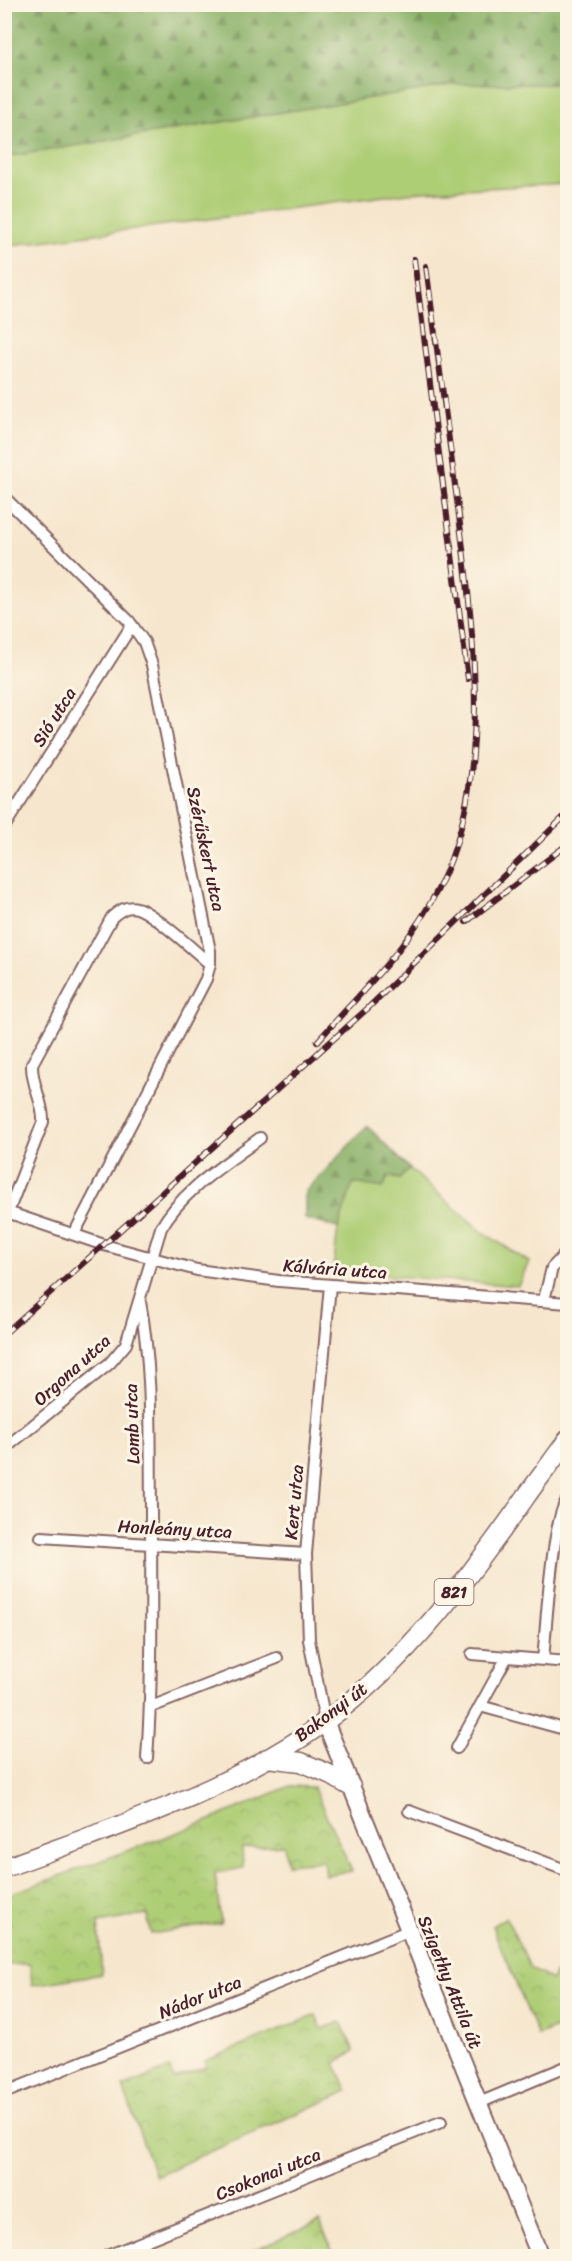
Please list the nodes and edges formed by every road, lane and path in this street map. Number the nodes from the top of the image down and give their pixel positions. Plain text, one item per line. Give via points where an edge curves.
1 (4, 497) edge
2 (132, 625) junction
3 (4, 827) edge
4 (210, 964) junction
5 (260, 1138) dead end
6 (6, 1211) edge
7 (74, 1234) junction
8 (567, 1251) edge
9 (153, 1259) junction
10 (330, 1285) junction
11 (543, 1300) junction
12 (140, 1302) junction
13 (567, 1303) edge
14 (567, 1439) edge
15 (4, 1449) edge
16 (567, 1499) edge
17 (42, 1537) dead end
18 (151, 1545) junction
19 (306, 1554) junction
20 (472, 1654) dead end
21 (507, 1657) junction
22 (277, 1658) dead end
23 (543, 1660) junction
24 (567, 1662) edge
25 (480, 1706) junction
26 (151, 1707) junction
27 (325, 1721) junction
28 (567, 1730) edge
29 (457, 1748) dead end
30 (147, 1758) dead end
31 (267, 1758) junction
32 (351, 1787) junction
33 (409, 1811) dead end
34 (4, 1868) edge
35 (567, 1871) edge
36 (408, 1931) junction
37 (567, 2066) edge
38 (4, 2093) edge
39 (478, 2103) junction
40 (441, 2122) dead end
41 (107, 2256) edge
42 (540, 2256) edge

1 - 2 street, Szérűskert utca
2 - 3 street, Sió utca
2 - 4 street, Szérűskert utca via 144,642 152,665
4 - 6 street via 136,908 122,909 112,917 32,1064 31,1076 43,1122
4 - 7 street, Szérűskert utca via 206,979
5 - 9 street, Lomb utca via 170,1212 161,1228
6 - 7 street, Kálvária utca
7 - 9 street, Kálvária utca
8 - 11 street via 552,1268
9 - 10 street, Kálvária utca via 197,1270
9 - 12 street, Lomb utca
10 - 11 street, Kálvária utca
10 - 19 street, Kert utca
11 - 13 street, Kálvária utca
12 - 15 street, Orgona utca via 126,1344 111,1363
12 - 18 street, Lomb utca via 146,1338
14 - 27 main road, Bakonyi út / 821 via 426,1626 395,1660
16 - 23 street via 562,1505 555,1540
17 - 18 street, Honleány utca
18 - 19 street, Honleány utca
18 - 26 street, Lomb utca
19 - 27 street, Kert utca via 309,1640
20 - 21 street
21 - 23 street
21 - 25 street
22 - 26 street
23 - 24 street
25 - 28 street
25 - 29 street
26 - 30 street, Lomb utca
27 - 31 main road, Bakonyi út / 821
27 - 32 street, Szigethy Attila út
31 - 32 main road via 301,1762
31 - 34 main road, Bakonyi út / 821 via 175,1804
32 - 36 street, Szigethy Attila út
33 - 35 street
36 - 38 street, Nádor utca
36 - 39 street, Szigethy Attila út
37 - 39 street
39 - 42 street, Szigethy Attila út
40 - 41 street, Csokonai utca

